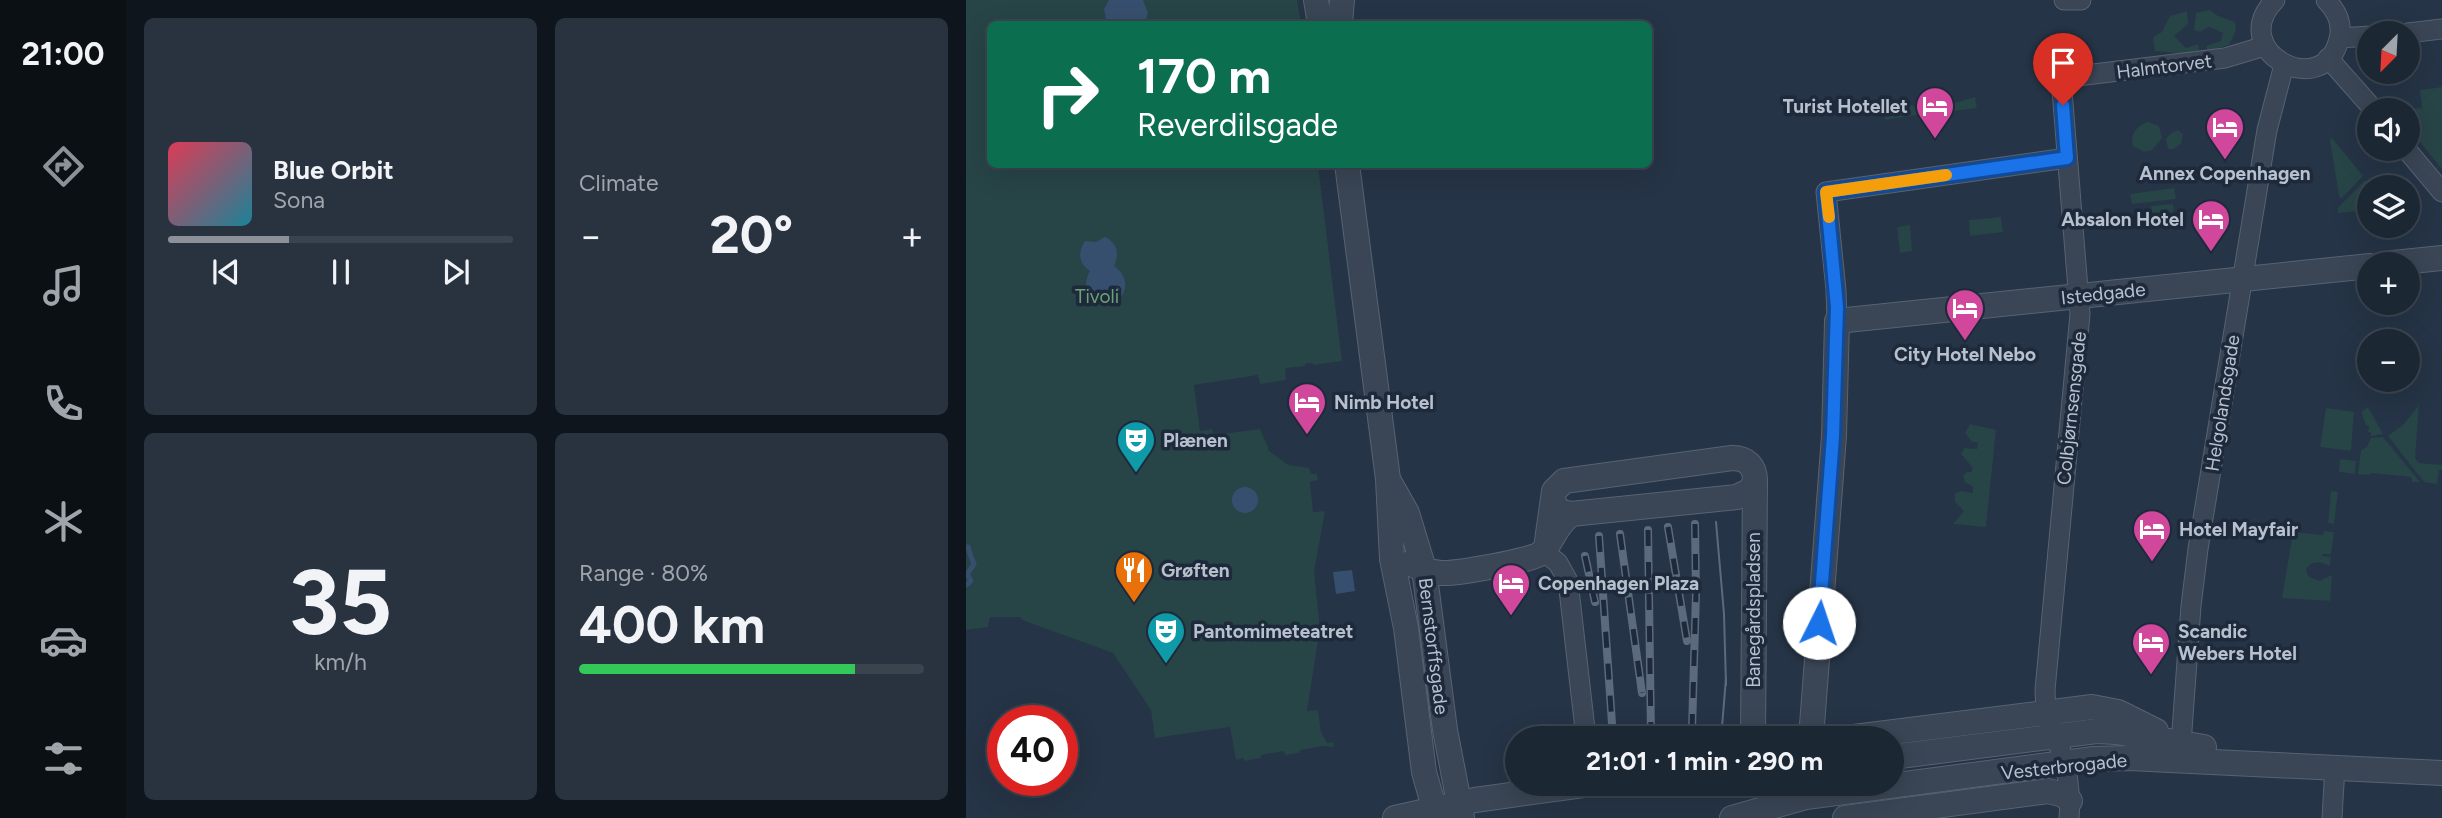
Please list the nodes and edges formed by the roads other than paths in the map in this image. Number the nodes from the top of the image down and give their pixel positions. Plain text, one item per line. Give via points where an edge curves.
1 (1316, 0) edge
2 (1342, 0) edge
3 (2064, 0) edge
4 (2081, 0) edge
5 (2329, 1) edge
6 (2267, 3) edge
7 (1320, 21) edge
8 (1340, 21) edge
9 (2442, 29) edge
10 (2420, 32) edge
11 (2357, 37) edge
12 (2340, 38) junction
13 (2265, 46) junction
14 (2328, 58) junction
15 (2284, 65) junction
16 (2061, 78) joint
17 (2363, 98) edge
18 (2067, 158) junction
19 (2416, 161) edge
20 (1348, 168) edge
21 (2442, 192) edge
22 (2442, 258) edge
23 (2420, 260) edge
24 (2357, 267) edge
25 (2242, 279) junction
26 (2080, 296) junction
27 (1837, 321) junction
28 (1388, 479) junction
29 (1755, 481) junction
30 (1389, 504) junction
31 (1562, 506) junction
32 (1544, 549) junction
33 (1424, 569) junction
34 (2046, 713) junction
35 (1585, 726) edge
36 (1753, 726) edge
37 (1812, 726) edge
38 (1904, 731) edge
39 (2056, 735) junction
40 (2181, 744) junction
41 (1904, 755) edge
42 (2442, 759) edge
43 (2066, 764) junction
44 (2336, 766) junction
45 (2442, 773) edge
46 (1531, 796) edge
47 (1806, 800) edge
48 (1461, 810) edge
49 (2069, 810) edge
50 (1416, 816) edge
51 (1732, 818) edge
52 (1845, 818) edge
53 (2332, 818) edge

1 - 7 street
2 - 8 street
3 - 4 street
5 - 12 street via 2339,19
6 - 13 street via 2262,26
9 - 10 street
11 - 12 street
12 - 14 street
13 - 15 street
13 - 16 street, Halmtorvet via 2225,58
14 - 15 street via 2307,69
14 - 17 street
15 - 25 street, Helgolandsgade
16 - 18 street, Colbjørnsensgade
18 - 26 street, Colbjørnsensgade
18 - 27 street via 1826,192
19 - 21 street
20 - 28 street, Bernstorffsgade
22 - 23 street
24 - 25 street, Istedgade
25 - 26 street, Istedgade
25 - 40 street, Helgolandsgade via 2194,577
26 - 27 street, Istedgade
26 - 34 street, Colbjørnsensgade
27 - 37 street via 1833,447
28 - 30 street, Bernstorffsgade
28 - 33 street, Bernstorffsgade via 1407,513
29 - 31 street via 1751,490 1737,497
29 - 31 street via 1747,461 1732,458 1567,480 1555,488
29 - 36 street, Banegårdspladsen
30 - 33 street via 1408,559
30 - 50 street, Bernstorffsgade via 1392,559 1406,628 1424,772
31 - 32 street
32 - 33 street via 1530,558 1458,572
32 - 35 street via 1568,581
33 - 48 street, Bernstorffsgade via 1444,730
34 - 38 street
34 - 39 street, Colbjørnsensgade
34 - 40 street via 2106,708
39 - 40 street, Vesterbrogade via 2107,730
39 - 41 street, Vesterbrogade
39 - 43 street, Colbjørnsensgade
40 - 42 street, Vesterbrogade
43 - 44 street, Vesterbrogade via 2129,758
43 - 47 street, Vesterbrogade
43 - 49 street, Colbjørnsensgade
44 - 45 street, Vesterbrogade
44 - 53 street
46 - 48 street
47 - 51 street, Vesterbrogade
48 - 50 street
49 - 52 street via 2064,795 2048,791

